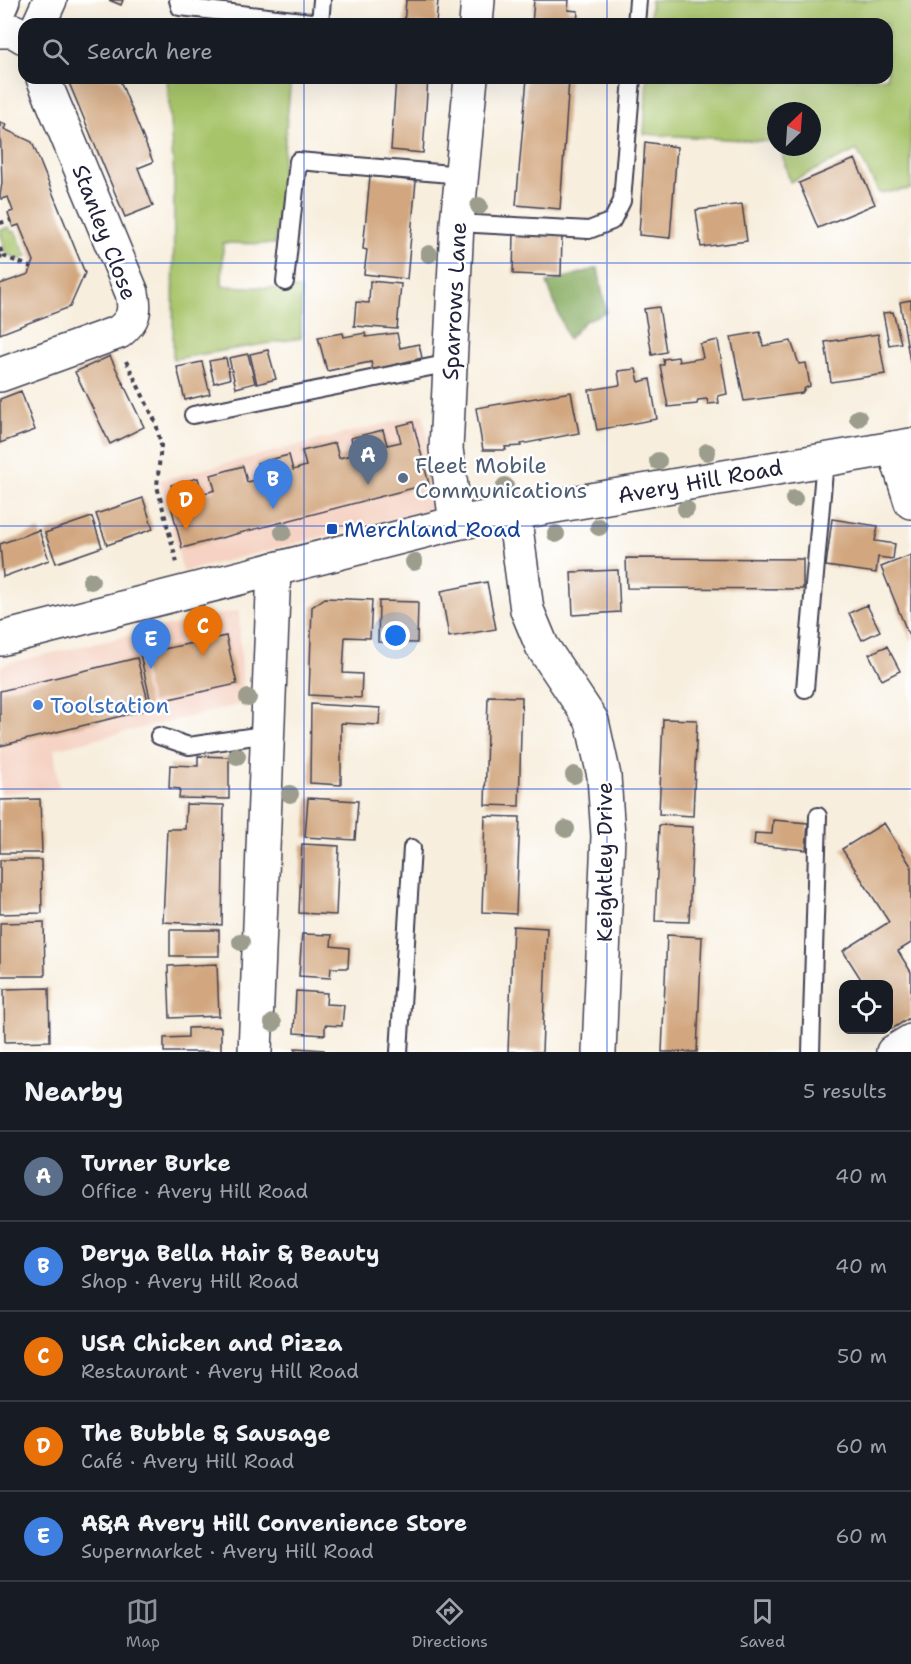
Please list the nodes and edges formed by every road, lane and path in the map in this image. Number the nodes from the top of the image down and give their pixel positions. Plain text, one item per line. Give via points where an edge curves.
1 (3, 0) edge
2 (50, 0) edge
3 (178, 0) edge
4 (322, 0) edge
5 (478, 0) edge
6 (638, 0) edge
7 (0, 7) edge
8 (42, 18) edge
9 (280, 18) edge
10 (320, 18) edge
11 (476, 18) edge
12 (636, 18) edge
13 (0, 31) edge
14 (18, 33) edge
15 (46, 84) edge
16 (470, 84) edge
17 (632, 84) edge
18 (462, 175) junction
19 (11, 220) dead end
20 (0, 223) edge
21 (457, 224) junction
22 (0, 248) edge
23 (1, 257) edge
24 (31, 267) dead end
25 (285, 282) dead end
26 (113, 334) junction
27 (450, 363) junction
28 (0, 375) edge
29 (193, 414) dead end
30 (903, 447) edge
31 (825, 460) junction
32 (911, 502) edge
33 (514, 513) junction
34 (456, 523) junction
35 (274, 569) junction
36 (184, 593) junction
37 (0, 639) edge
38 (805, 689) dead end
39 (268, 734) junction
40 (159, 736) dead end
41 (818, 816) dead end
42 (412, 848) dead end
43 (911, 1041) edge
44 (255, 1052) edge
45 (399, 1052) edge
46 (599, 1052) edge
47 (811, 1052) edge
48 (894, 1052) edge

1 - 7 street
2 - 8 street
3 - 9 lane via 180,8
4 - 10 lane
5 - 11 street
6 - 12 lane
13 - 14 street
15 - 26 street, Stanley Close via 132,293 135,314 129,324
16 - 18 street, Sparrows Lane
17 - 21 lane via 622,201 612,221 589,230
18 - 21 street, Sparrows Lane
18 - 25 lane via 298,161
19 - 20 path
21 - 27 street, Sparrows Lane
22 - 23 path
23 - 24 path
26 - 28 street, Stanley Close
26 - 36 path via 156,423 161,445 157,486
27 - 29 lane
27 - 34 street, Sparrows Lane via 446,449
30 - 31 street, Avery Hill Road
30 - 32 street
31 - 33 street, Avery Hill Road
31 - 38 lane
33 - 34 street, Avery Hill Road
33 - 46 street, Keightley Drive via 527,610 542,646 592,721 604,776 608,836
34 - 35 street, Avery Hill Road
35 - 36 street, Avery Hill Road
35 - 39 street
36 - 37 street, Avery Hill Road
39 - 40 lane via 189,746
39 - 44 street
41 - 47 lane
42 - 45 lane
43 - 48 street

